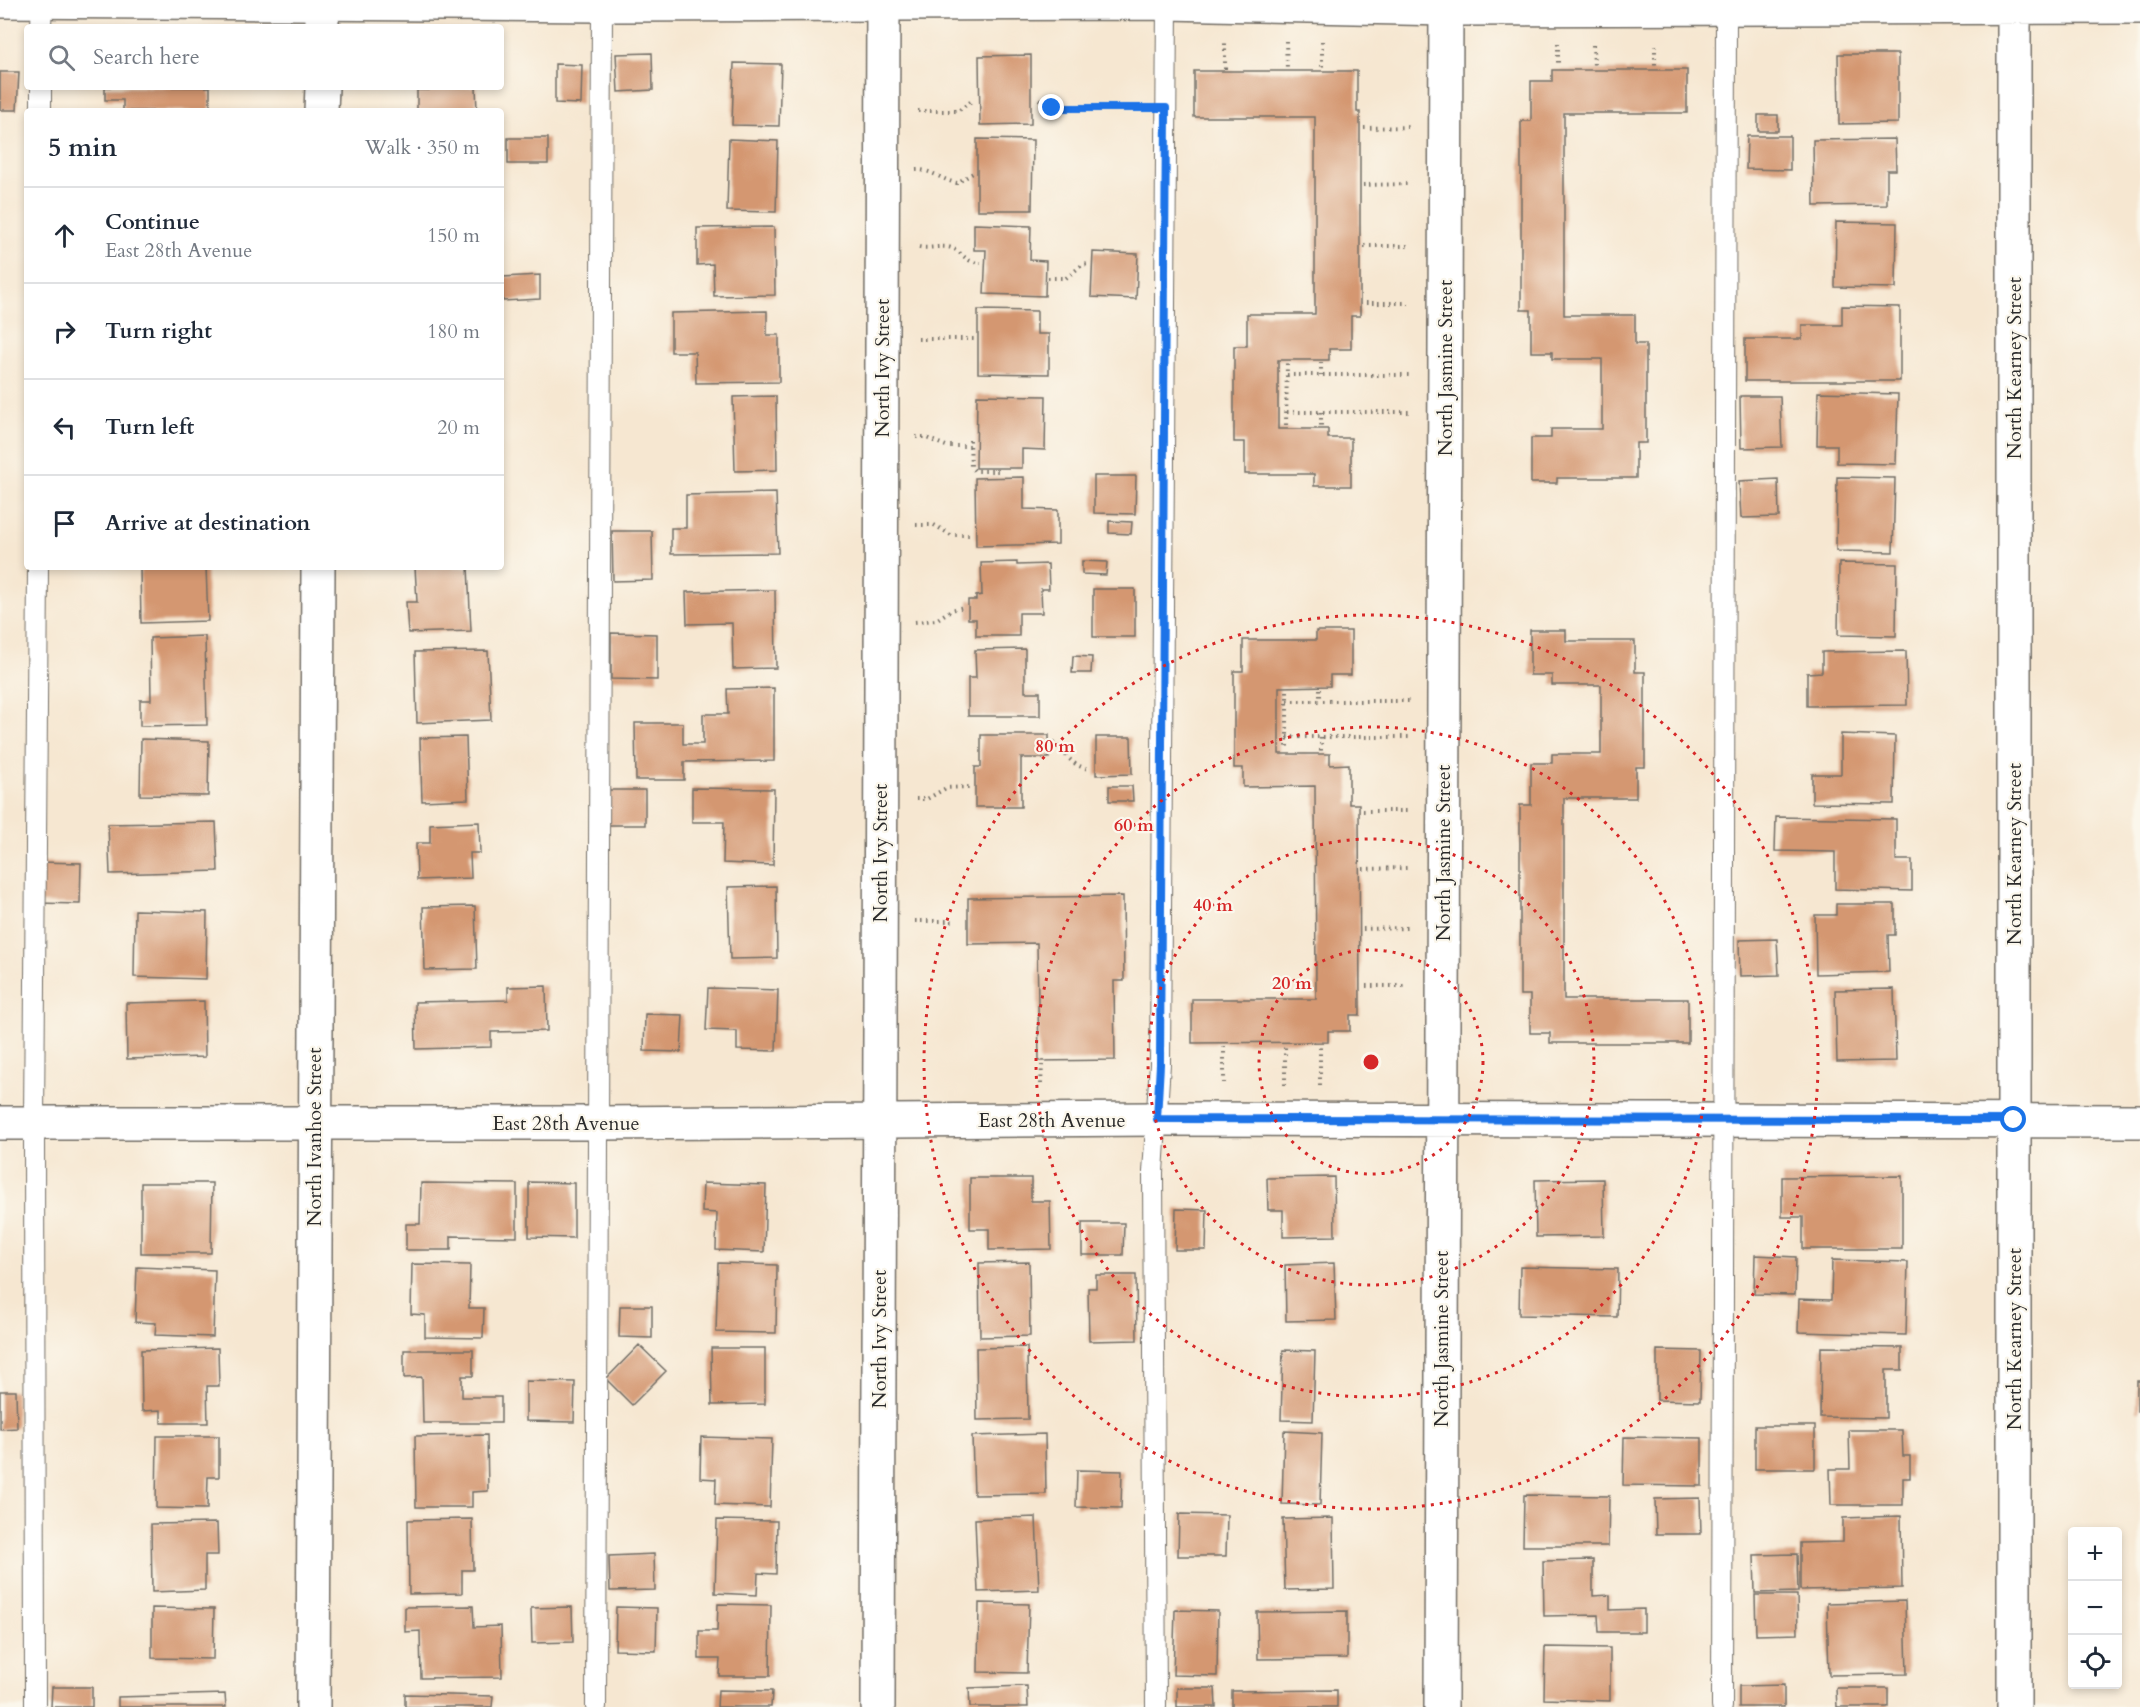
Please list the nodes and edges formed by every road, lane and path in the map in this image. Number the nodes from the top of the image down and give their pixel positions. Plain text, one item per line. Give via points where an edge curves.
1 (0, 2) edge
2 (1167, 2) edge
3 (602, 3) edge
4 (883, 3) edge
5 (1446, 4) edge
6 (2014, 4) edge
7 (2140, 7) edge
8 (1726, 9) junction
9 (42, 10) edge
10 (322, 11) edge
11 (1225, 29) dead end
12 (1322, 38) dead end
13 (1558, 38) dead end
14 (1286, 39) dead end
15 (1655, 39) dead end
16 (1558, 66) dead end
17 (1655, 67) dead end
18 (1322, 68) dead end
19 (1225, 69) dead end
20 (1287, 69) dead end
21 (41, 90) edge
22 (322, 90) edge
23 (1039, 99) dead end
24 (973, 100) dead end
25 (41, 108) edge
26 (321, 108) edge
27 (1166, 108) junction
28 (916, 111) dead end
29 (1413, 127) dead end
30 (1364, 128) dead end
31 (908, 171) dead end
32 (973, 173) dead end
33 (1413, 184) dead end
34 (1364, 185) dead end
35 (913, 246) dead end
36 (1364, 246) dead end
37 (1413, 246) dead end
38 (981, 263) dead end
39 (1089, 264) dead end
40 (1048, 278) dead end
41 (1366, 303) dead end
42 (1413, 303) dead end
43 (914, 339) dead end
44 (974, 339) dead end
45 (1321, 362) dead end
46 (1287, 363) dead end
47 (1287, 375) junction
48 (1321, 375) junction
49 (1413, 375) dead end
50 (1287, 412) junction
51 (1321, 412) junction
52 (1413, 412) dead end
53 (1286, 425) dead end
54 (1321, 426) dead end
55 (910, 437) dead end
56 (1000, 471) dead end
57 (914, 525) dead end
58 (970, 535) dead end
59 (38, 570) edge
60 (318, 570) edge
61 (964, 607) dead end
62 (913, 622) dead end
63 (1320, 689) dead end
64 (1287, 691) dead end
65 (1287, 701) junction
66 (1320, 701) junction
67 (1412, 701) dead end
68 (1287, 737) junction
69 (1321, 737) junction
70 (1411, 737) dead end
71 (1053, 742) dead end
72 (1287, 748) dead end
73 (1321, 752) dead end
74 (1092, 769) dead end
75 (970, 787) dead end
76 (915, 800) dead end
77 (1364, 811) dead end
78 (1411, 811) dead end
79 (1411, 868) dead end
80 (1364, 869) dead end
81 (904, 921) dead end
82 (956, 921) dead end
83 (1410, 928) dead end
84 (1364, 929) dead end
85 (1366, 986) dead end
86 (1410, 986) dead end
87 (1224, 1046) dead end
88 (1285, 1046) dead end
89 (1320, 1046) dead end
90 (1042, 1065) dead end
91 (1285, 1092) dead end
92 (1320, 1092) dead end
93 (1224, 1093) dead end
94 (1041, 1094) dead end
95 (1157, 1119) junction
96 (1724, 1120) junction
97 (2014, 1120) junction
98 (879, 1121) junction
99 (1442, 1121) junction
100 (2140, 1121) edge
101 (0, 1123) edge
102 (34, 1123) junction
103 (314, 1123) junction
104 (598, 1123) junction
105 (35, 1707) edge
106 (313, 1707) edge
107 (596, 1707) edge
108 (878, 1707) edge
109 (1155, 1707) edge
110 (1441, 1707) edge
111 (1722, 1707) edge
112 (2014, 1707) edge

1 - 9 street
2 - 4 street
2 - 5 street
2 - 27 lane
3 - 4 street
3 - 10 street
3 - 104 lane
4 - 98 street, North Ivy Street
5 - 8 street
5 - 99 street, North Jasmine Street
6 - 7 street
6 - 8 street
6 - 97 street, North Kearney Street
8 - 96 lane
9 - 10 street
11 - 19 path
12 - 18 path
13 - 16 path
14 - 20 path
15 - 17 path
21 - 25 lane
22 - 26 street
23 - 27 path via 1052,108
24 - 28 path via 958,111
27 - 95 lane via 1161,1052
29 - 30 path
31 - 32 path via 922,170 957,183
33 - 34 path
35 - 38 path via 945,247 956,250 969,262
36 - 37 path
39 - 40 path via 1066,278
41 - 42 path
43 - 44 path
45 - 48 path
46 - 47 path
47 - 48 path
47 - 50 path
48 - 49 path
50 - 51 path
50 - 53 path
51 - 52 path
51 - 54 path
55 - 56 path via 924,437 946,446 971,443 971,467 975,471
57 - 58 path via 934,525 951,535
59 - 102 lane
60 - 103 street, North Ivanhoe Street
61 - 62 path via 936,620
63 - 66 path
64 - 65 path
65 - 66 path
65 - 68 path
66 - 67 path
68 - 69 path
68 - 72 path
69 - 70 path
69 - 73 path
71 - 74 path via 1067,758
75 - 76 path via 946,788 927,800
77 - 78 path
79 - 80 path
81 - 82 path
83 - 84 path
85 - 86 path
87 - 93 path
88 - 91 path
89 - 92 path
90 - 94 path
95 - 98 street, East 28th Avenue
95 - 99 street, East 28th Avenue
95 - 109 lane via 1153,1172
96 - 97 street, East 28th Avenue
96 - 99 street, East 28th Avenue
96 - 111 lane
97 - 100 street, East 28th Avenue
97 - 112 street, North Kearney Street
98 - 104 street, East 28th Avenue
98 - 108 street, North Ivy Street
99 - 110 street, North Jasmine Street
101 - 102 street, East 28th Avenue
102 - 103 street, East 28th Avenue
102 - 105 lane
103 - 104 street, East 28th Avenue
103 - 106 street, North Ivanhoe Street
104 - 107 lane

